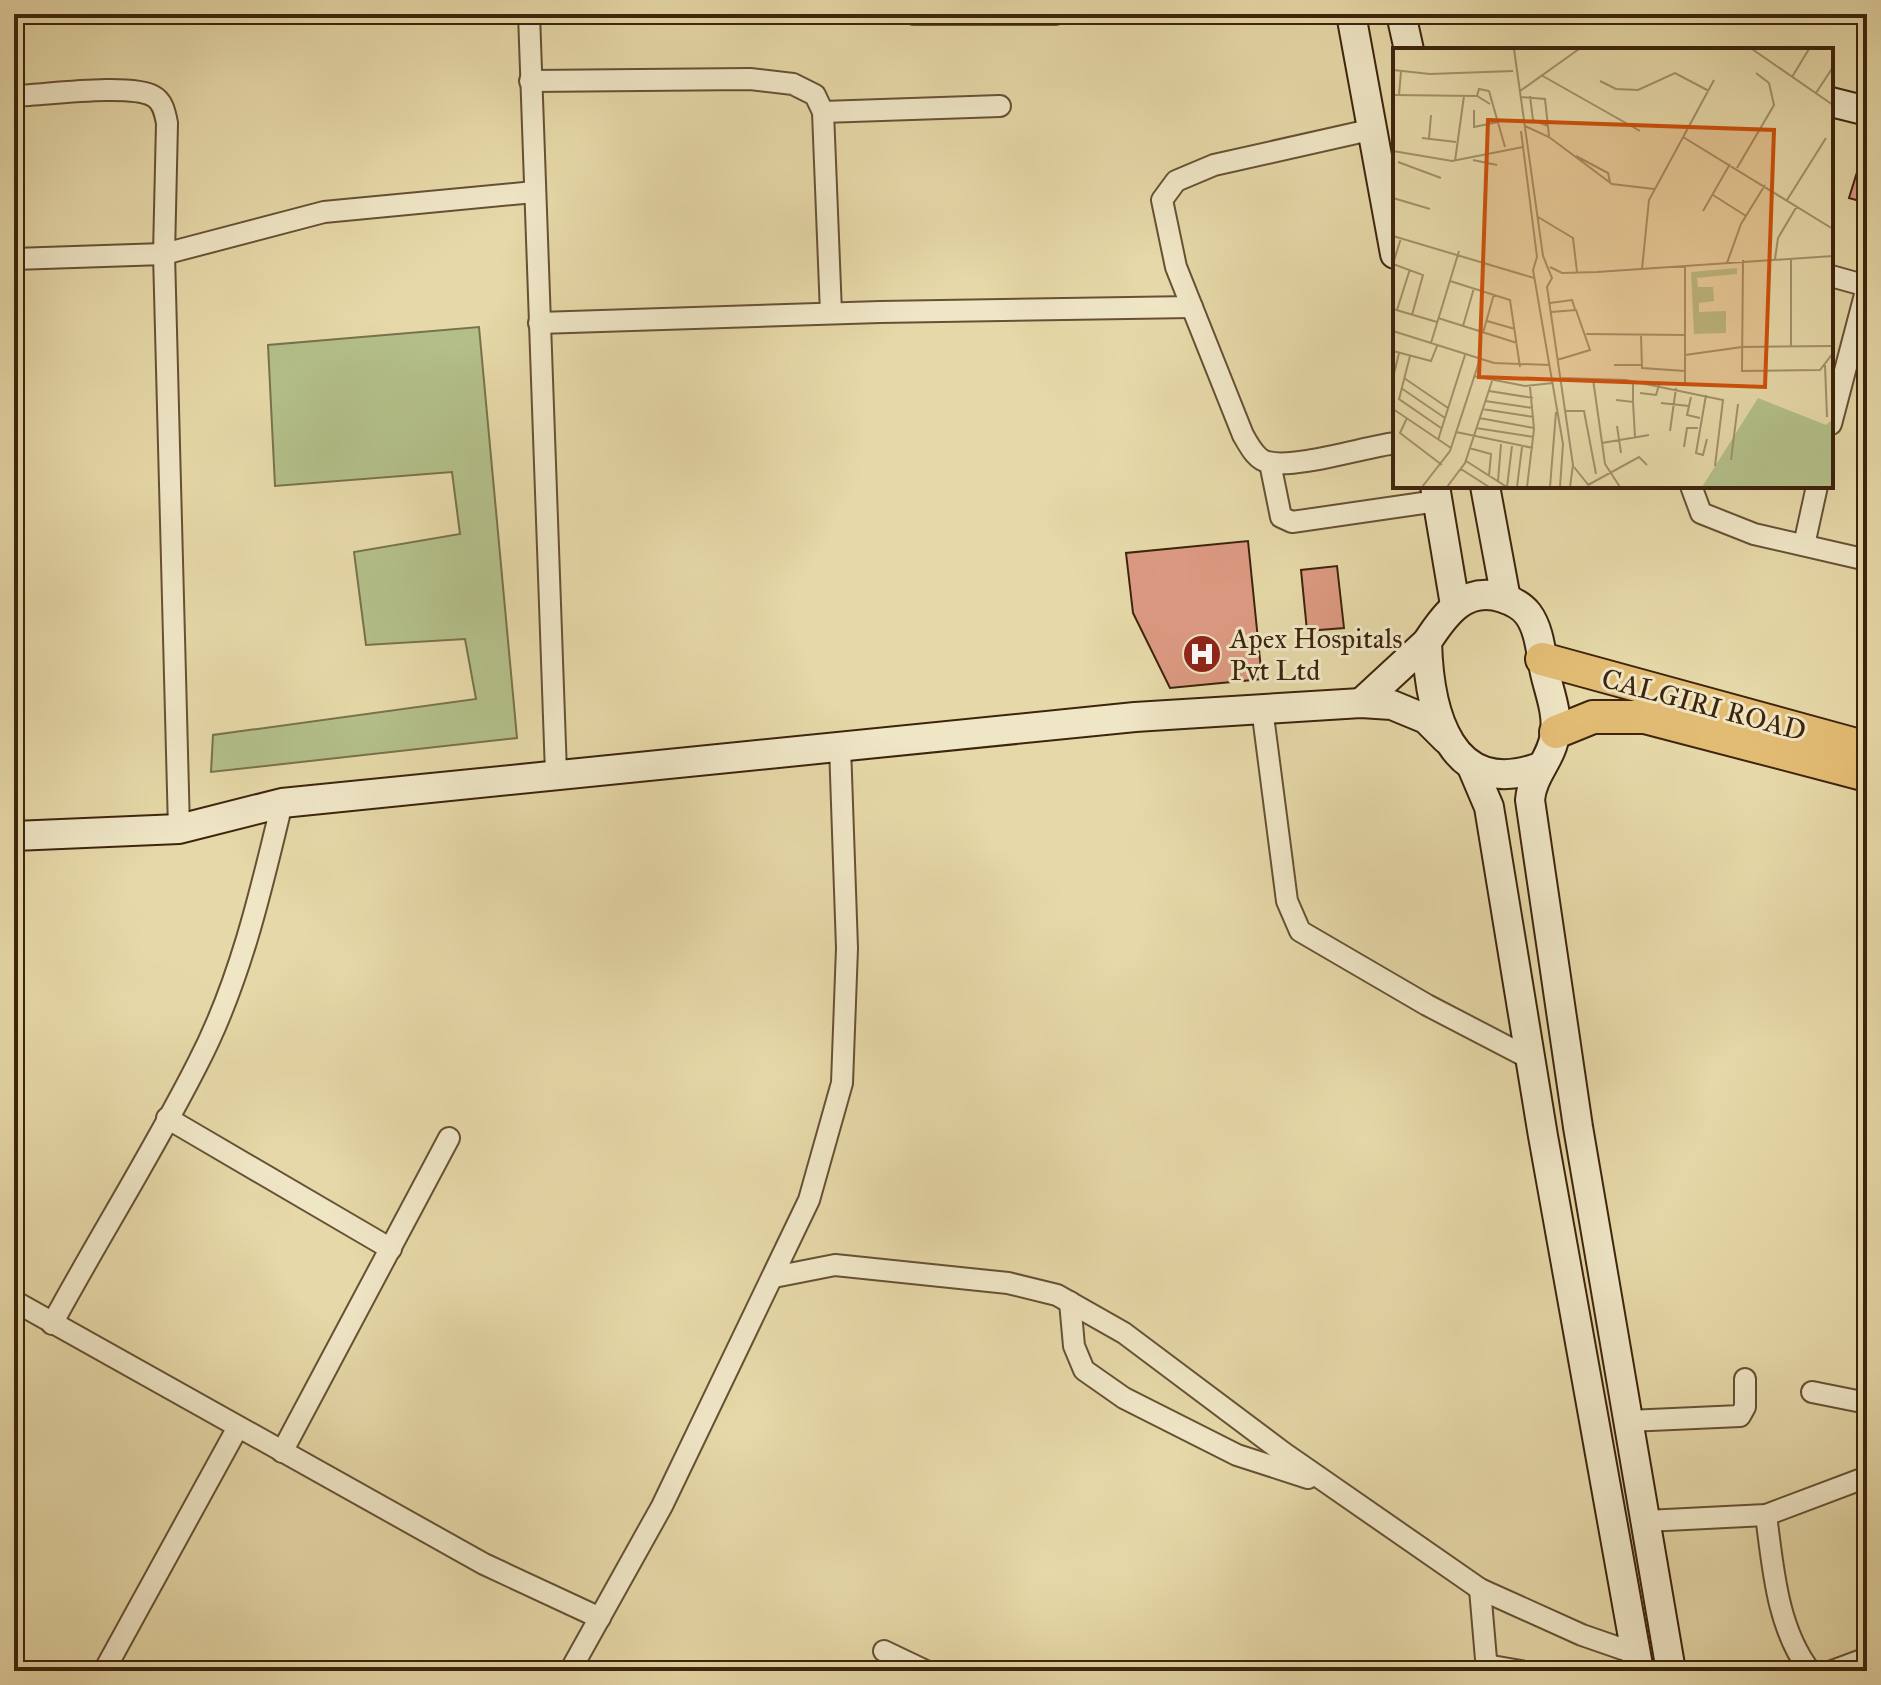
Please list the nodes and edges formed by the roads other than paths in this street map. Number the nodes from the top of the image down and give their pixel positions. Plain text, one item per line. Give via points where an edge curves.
1 (529, 14) edge
2 (914, 14) edge
3 (1055, 14) edge
4 (1351, 14) edge
5 (1401, 14) edge
6 (1409, 48) edge
7 (530, 81) junction
8 (14, 96) edge
9 (1833, 102) edge
10 (1000, 106) dead end
11 (1867, 111) edge
12 (823, 112) junction
13 (1374, 129) junction
14 (534, 192) junction
15 (1393, 242) edge
16 (164, 254) junction
17 (14, 259) edge
18 (1833, 277) edge
19 (1867, 287) edge
20 (1192, 307) junction
21 (831, 313) junction
22 (539, 323) junction
23 (1839, 362) edge
24 (1833, 408) edge
25 (1393, 443) edge
26 (1270, 463) junction
27 (1485, 488) edge
28 (1692, 488) edge
29 (1817, 488) edge
30 (1436, 494) edge
31 (1804, 545) junction
32 (1867, 560) edge
33 (1506, 599) junction
34 (1455, 605) junction
35 (1427, 642) junction
36 (1542, 659) junction
37 (1361, 703) junction
38 (1262, 708) junction
39 (1556, 732) junction
40 (1446, 739) junction
41 (840, 746) junction
42 (1867, 748) edge
43 (1472, 767) junction
44 (1540, 767) junction
45 (556, 773) junction
46 (1867, 775) edge
47 (282, 803) junction
48 (179, 829) junction
49 (14, 836) edge
50 (1531, 1059) junction
51 (167, 1118) junction
52 (449, 1138) dead end
53 (391, 1249) junction
54 (774, 1277) junction
55 (14, 1301) edge
56 (1070, 1302) junction
57 (52, 1324) junction
58 (1745, 1379) dead end
59 (1812, 1392) dead end
60 (1867, 1403) edge
61 (1628, 1421) junction
62 (238, 1427) junction
63 (282, 1452) junction
64 (1867, 1477) edge
65 (1327, 1484) junction
66 (1766, 1515) junction
67 (1646, 1521) junction
68 (1480, 1589) junction
69 (600, 1618) junction
70 (884, 1651) dead end
71 (1867, 1658) edge
72 (1638, 1662) edge
73 (1486, 1668) edge
74 (104, 1671) edge
75 (570, 1671) edge
76 (926, 1671) edge
77 (1521, 1671) edge
78 (1671, 1671) edge
79 (1810, 1671) edge
80 (1832, 1671) edge

1 - 7 street
2 - 3 street
4 - 13 main road
5 - 6 main road
7 - 12 street via 750,79 793,84 815,95
7 - 14 street
8 - 16 street via 134,89 155,96 167,123
9 - 11 main road
10 - 12 street
12 - 21 street
13 - 15 main road
13 - 20 street via 1214,165 1176,181 1162,200 1176,267
14 - 16 street via 324,212
14 - 22 street
16 - 17 street
16 - 48 street
18 - 19 street
19 - 23 street
20 - 21 street
20 - 26 street via 1243,435 1259,458
21 - 22 street
22 - 45 street
23 - 24 street
25 - 26 street
26 - 30 street via 1281,517 1292,522
27 - 33 main road
28 - 31 street via 1701,513 1754,534
29 - 31 street
30 - 34 main road
31 - 32 street
33 - 34 main road via 1473,596
33 - 36 main road via 1529,615
34 - 35 main road
35 - 37 main road
35 - 40 main road
36 - 39 main road
36 - 42 main road, CALGIRI ROAD
37 - 38 main road
37 - 40 main road via 1401,708 1426,719
38 - 41 main road
38 - 50 street via 1287,901 1300,931
39 - 44 main road
39 - 46 main road, CALGIRI ROAD via 1593,717 1645,717
40 - 43 main road
41 - 45 main road
41 - 54 street via 847,948 842,1083 809,1200
43 - 44 main road via 1499,776
43 - 50 main road via 1489,807
44 - 61 main road via 1530,800
45 - 47 main road
47 - 48 main road
47 - 51 street via 262,890 227,998
48 - 49 main road
50 - 72 main road
51 - 53 street
51 - 57 street
52 - 53 street
53 - 63 street
54 - 56 street via 835,1265 1008,1283
54 - 69 street via 662,1506
55 - 57 street
56 - 65 street via 1124,1333
56 - 65 street via 1074,1346 1084,1370 1124,1398 1237,1455
57 - 62 street
58 - 61 street via 1740,1416
59 - 60 street
61 - 67 main road
62 - 63 street
62 - 74 street
63 - 69 street via 484,1564
64 - 66 street
65 - 68 street
66 - 67 street
66 - 79 street via 1779,1600 1798,1654
67 - 78 main road
68 - 72 street
68 - 73 street
69 - 75 street
70 - 76 street
71 - 80 street
73 - 77 street

